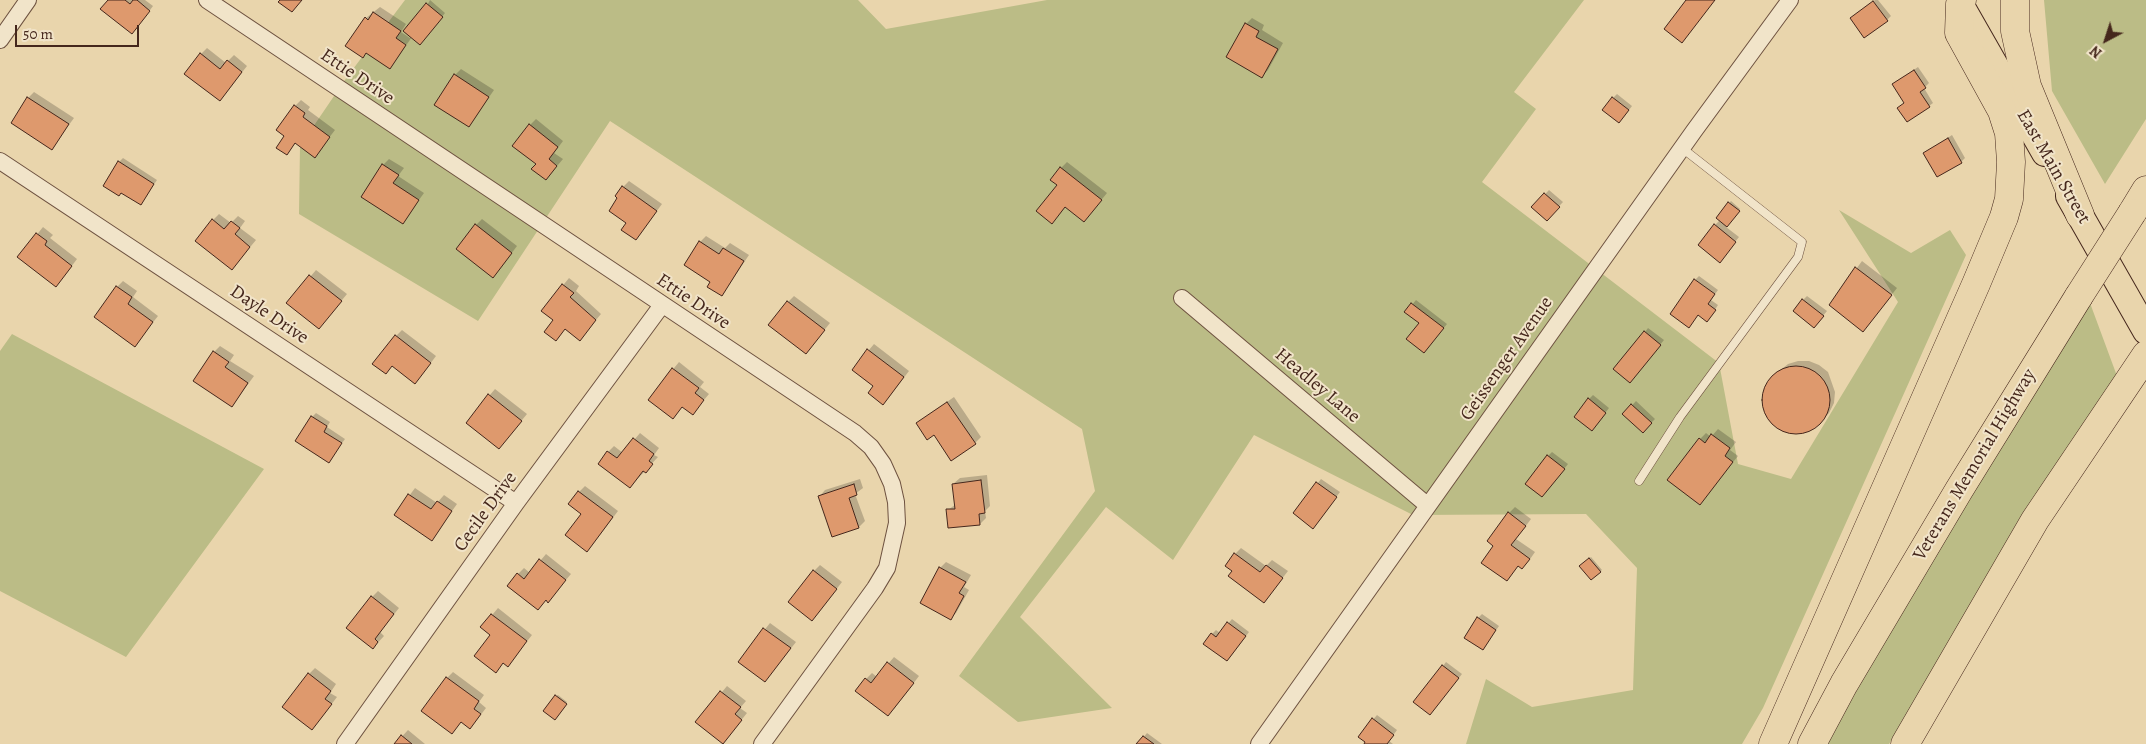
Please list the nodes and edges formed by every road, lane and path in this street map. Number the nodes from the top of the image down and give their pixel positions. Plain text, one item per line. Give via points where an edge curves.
1 (28, 0) edge
2 (207, 0) edge
3 (2015, 0) edge
4 (1961, 2) edge
5 (1782, 4) edge
6 (0, 40) edge
7 (1682, 148) junction
8 (0, 161) edge
9 (2146, 190) edge
10 (2080, 215) junction
11 (1182, 298) dead end
12 (662, 306) junction
13 (2146, 331) edge
14 (2146, 356) edge
15 (1639, 481) dead end
16 (516, 503) junction
17 (1427, 505) junction
18 (345, 744) edge
19 (762, 744) edge
20 (1259, 744) edge
21 (1773, 744) edge
22 (1812, 744) edge
23 (1905, 744) edge

1 - 6 street
2 - 12 street, Ettie Drive
3 - 10 highway via 2015,31 2028,86
4 - 10 highway, East Main Street
4 - 21 highway via 1959,33 2002,111 2009,133 2009,199 1976,284
5 - 7 street, Geissenger Avenue
7 - 15 lane via 1802,242 1798,257 1686,409
7 - 17 street, Geissenger Avenue
8 - 16 street, Dayle Drive
9 - 22 highway, Veterans Memorial Highway, bridge via 1954,498
10 - 13 highway, East Main Street
11 - 17 street, Headley Lane
12 - 16 street, Cecile Drive
12 - 19 street, Ettie Drive via 855,433 875,453 892,484 897,523 887,568
14 - 23 highway via 2035,520
16 - 18 street, Cecile Drive
17 - 20 street, Geissenger Avenue

